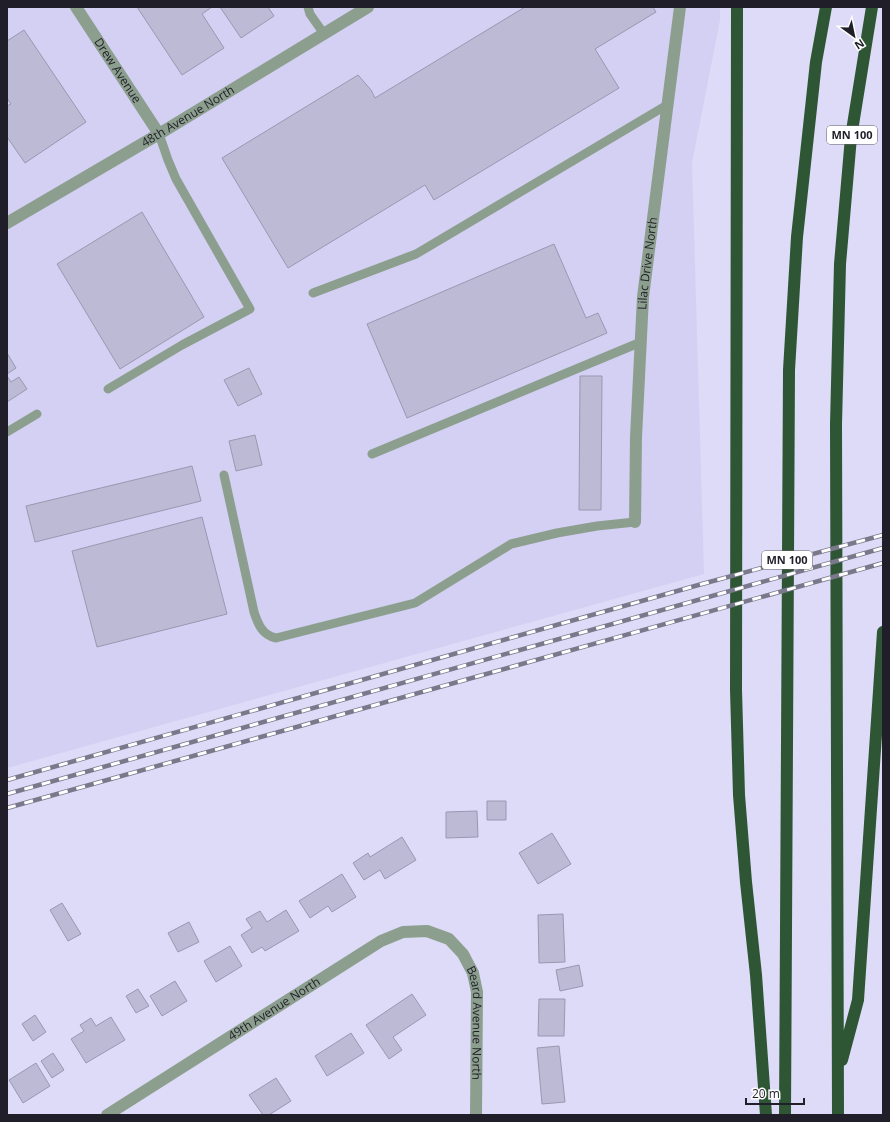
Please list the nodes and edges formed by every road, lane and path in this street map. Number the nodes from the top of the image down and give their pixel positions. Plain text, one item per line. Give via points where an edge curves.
1 (76, 7) edge
2 (308, 7) edge
3 (368, 7) edge
4 (680, 7) edge
5 (737, 7) edge
6 (826, 7) edge
7 (872, 7) edge
8 (324, 34) junction
9 (667, 105) junction
10 (159, 134) junction
11 (7, 223) edge
12 (313, 293) dead end
13 (641, 342) junction
14 (108, 389) dead end
15 (37, 414) dead end
16 (7, 432) edge
17 (372, 454) dead end
18 (224, 475) dead end
19 (635, 522) joint
20 (883, 632) edge
21 (449, 939) joint
22 (838, 1074) junction
23 (107, 1115) edge
24 (476, 1115) edge
25 (766, 1115) edge
26 (785, 1115) edge
27 (838, 1115) edge

1 - 10 street, Drew Avenue
2 - 8 lane
3 - 8 street, 48th Avenue North
4 - 9 street, Lilac Drive North
5 - 25 highway via 736,690 739,795
6 - 26 highway, MN 100 via 816,62 797,237 788,370
7 - 22 highway, MN 100 via 851,137 840,264 836,424
8 - 10 street, 48th Avenue North
9 - 12 lane via 416,254
9 - 13 street, Lilac Drive North via 643,297
10 - 11 street, 48th Avenue North
10 - 14 lane via 176,179 250,309 182,345
13 - 17 lane
13 - 19 street, Lilac Drive North
15 - 16 lane
18 - 19 lane via 254,612 260,628 268,636 276,638 415,603 510,544 557,533
20 - 22 highway via 858,1000
21 - 23 street, 49th Avenue North via 427,931 403,932 381,941
21 - 24 street, Beard Avenue North via 463,954 473,973 477,992
22 - 27 highway, MN 100

